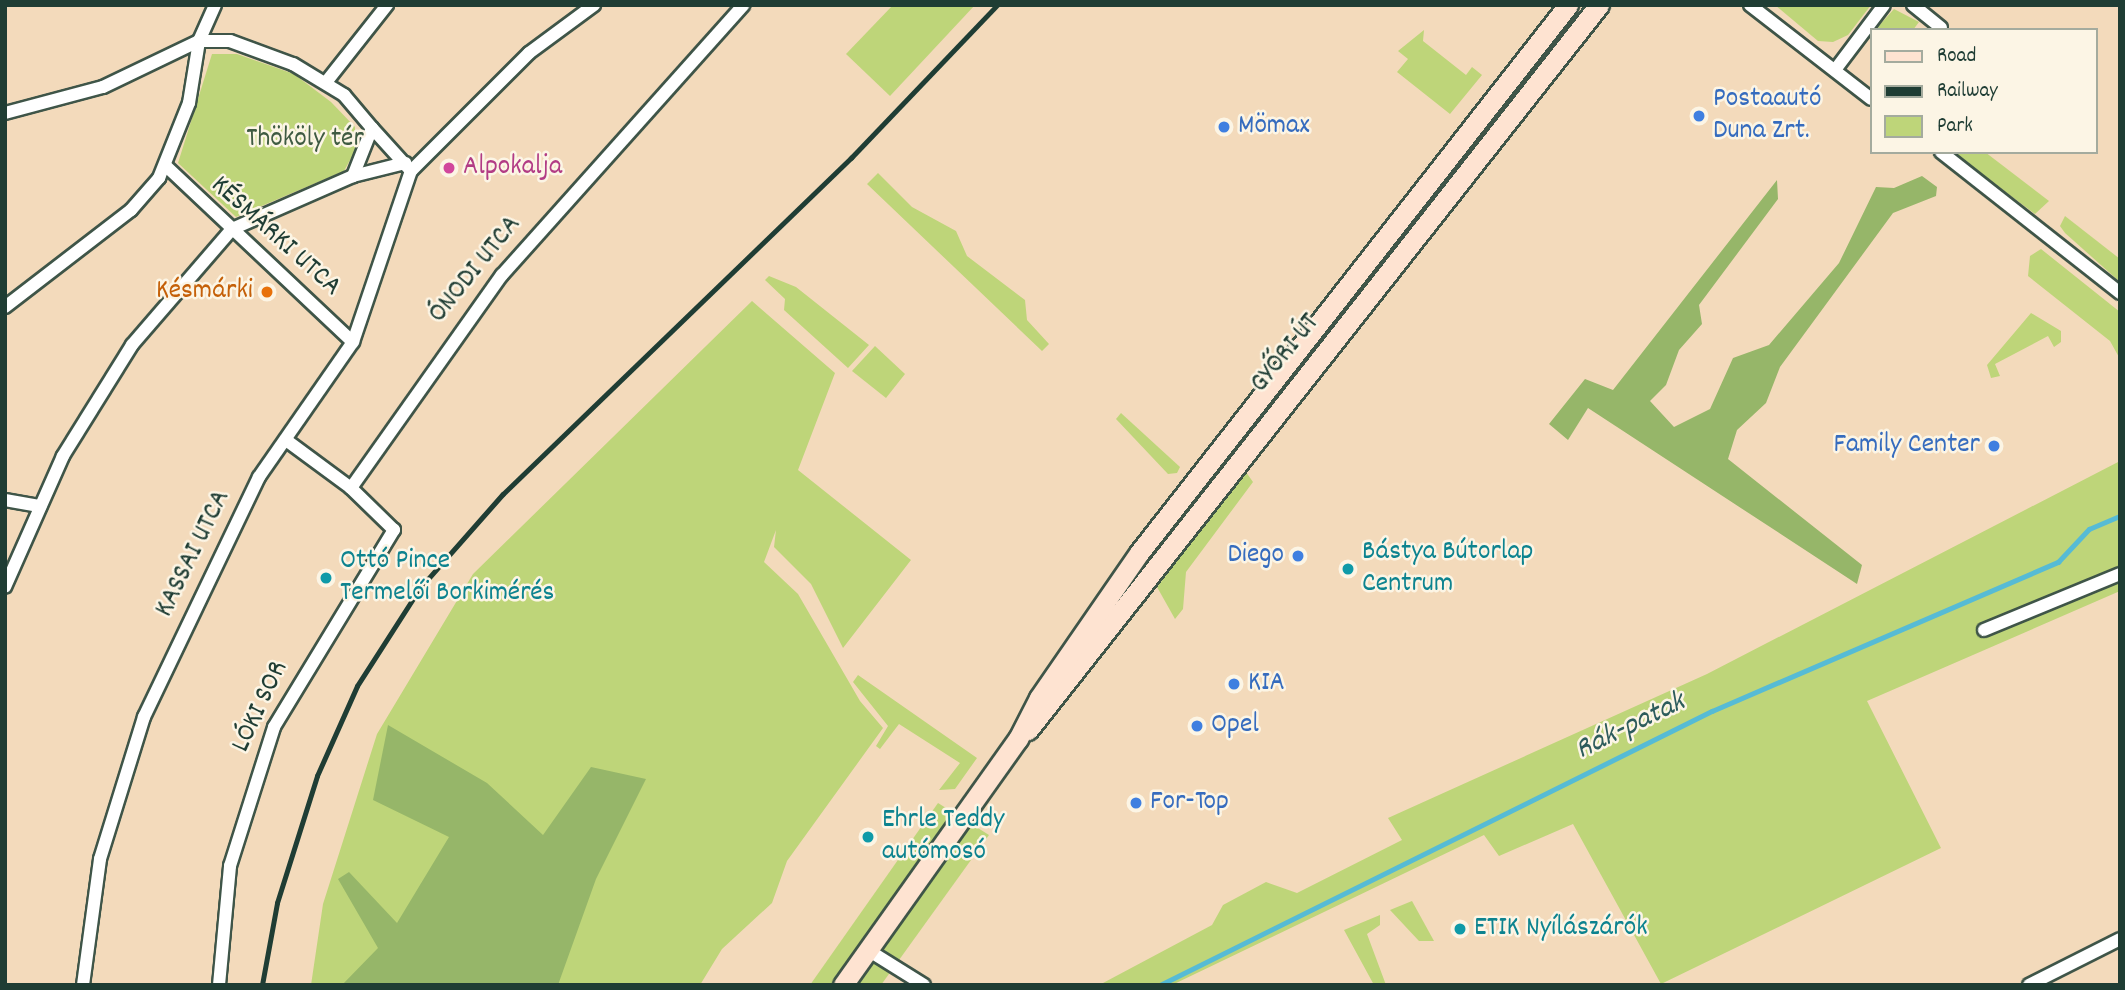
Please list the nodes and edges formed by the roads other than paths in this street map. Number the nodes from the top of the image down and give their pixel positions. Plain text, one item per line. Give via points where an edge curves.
1 (215, 5) edge
2 (387, 5) edge
3 (594, 5) edge
4 (743, 5) edge
5 (1569, 5) edge
6 (1599, 5) edge
7 (1750, 5) edge
8 (1884, 5) edge
9 (1913, 5) edge
10 (1941, 28) edge
11 (199, 41) junction
12 (1835, 70) junction
13 (327, 81) junction
14 (1870, 98) edge
15 (5, 113) edge
16 (372, 128) junction
17 (1944, 154) edge
18 (167, 167) junction
19 (408, 167) junction
20 (353, 176) junction
21 (232, 229) junction
22 (2120, 293) edge
23 (5, 307) edge
24 (353, 342) junction
25 (286, 440) junction
26 (351, 488) junction
27 (5, 500) edge
28 (40, 506) junction
29 (2120, 574) edge
30 (5, 587) edge
31 (1984, 629) dead end
32 (1018, 739) junction
33 (2120, 939) edge
34 (868, 950) junction
35 (83, 985) edge
36 (219, 985) edge
37 (843, 985) edge
38 (924, 985) edge
39 (2029, 985) edge

1 - 11 street
2 - 13 street
3 - 19 street via 529,53
4 - 26 street, ÓNODI UTCA via 502,275
5 - 32 main road, GYŐRI ÚT via 1139,553 1039,698
6 - 32 main road, GYŐRI ÚT via 1156,563 1050,708
7 - 12 street
8 - 12 street
9 - 10 street
11 - 13 street via 217,38 270,54
11 - 15 street via 103,88
11 - 18 street via 198,74
12 - 14 street
13 - 16 street
16 - 19 street
16 - 20 street
17 - 22 street
18 - 21 street, KÉSMÁRKI UTCA
18 - 23 street via 131,210
19 - 20 street
19 - 24 street, KASSAI UTCA
20 - 21 street
21 - 24 street, KÉSMÁRKI UTCA
21 - 28 street via 132,345
24 - 25 street, KASSAI UTCA
25 - 26 street
25 - 35 street, KASSAI UTCA via 259,477 144,717 100,859
26 - 36 street, LÓKI SOR via 394,530 274,727 230,866
27 - 28 street
28 - 30 street
29 - 31 street
32 - 34 main road, GYŐRI ÚT
33 - 39 street
34 - 37 main road, GYŐRI ÚT
34 - 38 street

